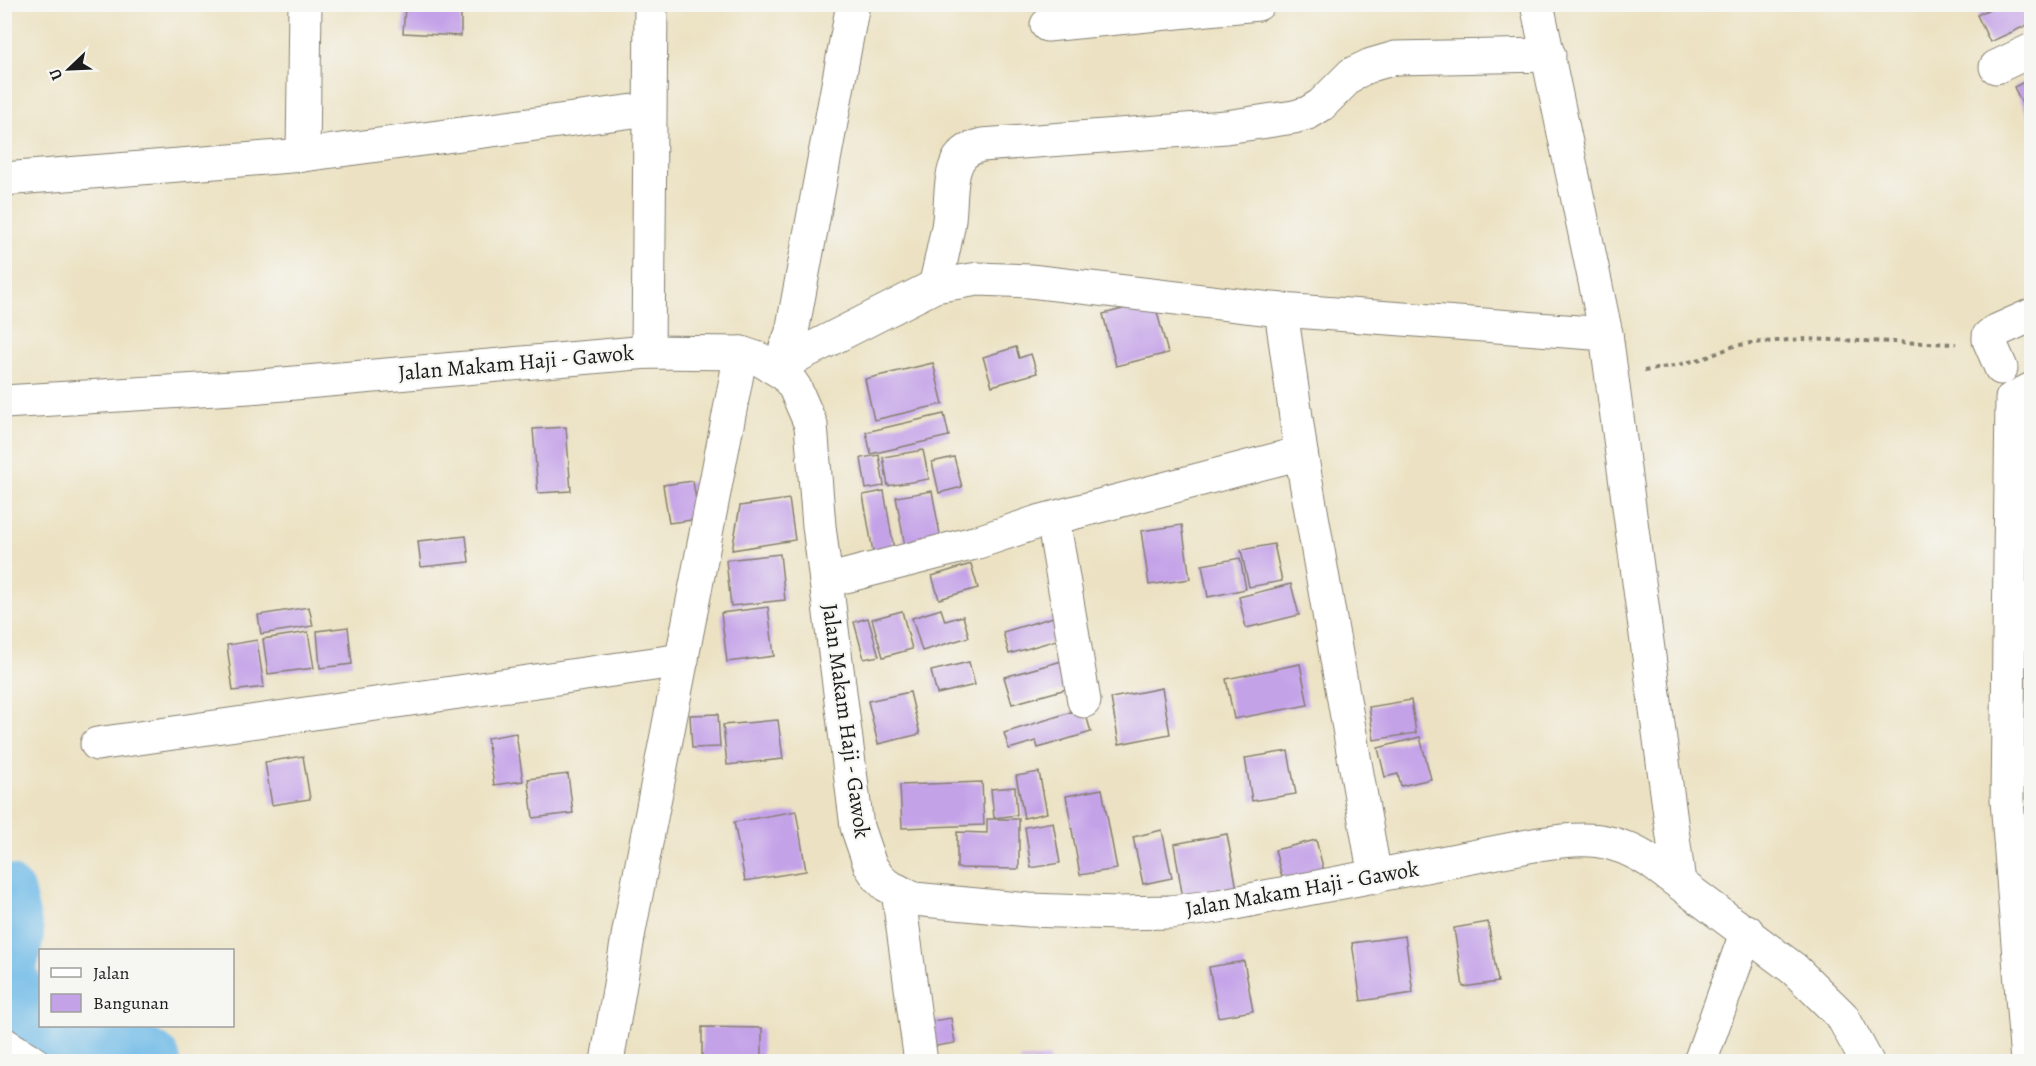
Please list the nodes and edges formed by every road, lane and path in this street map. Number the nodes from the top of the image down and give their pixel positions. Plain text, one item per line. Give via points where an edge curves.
1 (305, 4) edge
2 (651, 4) edge
3 (853, 4) edge
4 (1258, 4) edge
5 (1538, 4) edge
6 (1047, 25) dead end
7 (2031, 51) edge
8 (1549, 55) junction
9 (1996, 67) dead end
10 (649, 109) junction
11 (303, 155) junction
12 (4, 179) edge
13 (935, 286) junction
14 (1281, 310) junction
15 (2031, 315) edge
16 (1606, 334) junction
17 (1958, 344) dead end
18 (648, 352) junction
19 (741, 353) junction
20 (2001, 368) dead end
21 (778, 369) junction
22 (1611, 376) junction
23 (2031, 389) edge
24 (4, 402) edge
25 (1301, 453) junction
26 (1053, 519) junction
27 (826, 581) junction
28 (682, 660) junction
29 (2020, 667) edge
30 (1084, 701) dead end
31 (97, 744) dead end
32 (2019, 795) edge
33 (1375, 877) junction
34 (1679, 882) junction
35 (898, 891) junction
36 (1747, 932) junction
37 (2025, 939) edge
38 (4, 1044) edge
39 (33, 1062) edge
40 (607, 1062) edge
41 (921, 1062) edge
42 (1700, 1062) edge
43 (1867, 1062) edge
44 (2027, 1062) edge

1 - 11 street
2 - 10 street
3 - 21 street via 792,332
4 - 6 street
5 - 8 street
7 - 9 street
8 - 13 street via 1395,58 1352,74 1322,105 1294,117 1226,127 974,147 961,156 955,170
8 - 16 street
10 - 11 street
10 - 18 street
11 - 12 street
13 - 14 street via 978,279 1030,281
13 - 21 street
14 - 16 street
14 - 25 street
15 - 20 street via 1989,336
16 - 22 street
17 - 22 path via 1802,339 1751,343 1674,366
18 - 19 street, Jalan Makam Haji - Gawok
18 - 24 street, Jalan Makam Haji - Gawok via 249,387
19 - 21 street, Jalan Makam Haji - Gawok
19 - 28 street
21 - 27 street, Jalan Makam Haji - Gawok via 795,388 811,425
22 - 34 street
23 - 29 street via 2012,399
25 - 26 street
25 - 33 street
26 - 27 street
26 - 30 street
27 - 35 street, Jalan Makam Haji - Gawok via 857,827 870,865 886,885
28 - 31 street
28 - 40 street
29 - 32 street
32 - 37 street
33 - 34 street, Jalan Makam Haji - Gawok via 1571,839 1602,840 1632,849
33 - 35 street, Jalan Makam Haji - Gawok via 1170,912 964,905 914,899
34 - 36 street, Jalan Makam Haji - Gawok
35 - 41 street
36 - 42 street
36 - 43 street, Jalan Makam Haji - Gawok via 1794,969 1842,1016
37 - 44 street
38 - 39 street

